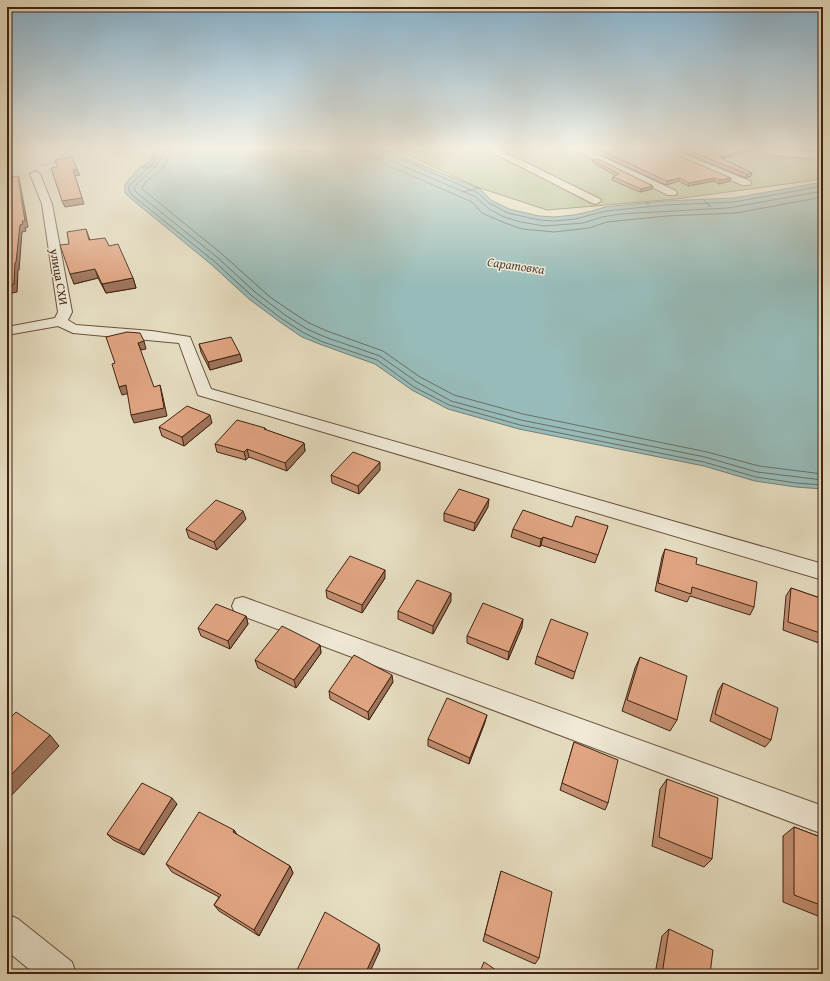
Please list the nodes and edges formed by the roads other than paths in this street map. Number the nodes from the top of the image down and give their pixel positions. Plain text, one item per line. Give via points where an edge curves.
1 (43, 193) edge
2 (579, 193) edge
3 (596, 201) dead end
4 (60, 321) junction
5 (7, 332) edge
6 (823, 572) edge
7 (243, 606) dead end
8 (823, 820) edge
9 (7, 930) edge
10 (60, 974) edge

1 - 4 street, улица СХИ via 65,312
2 - 3 street
4 - 5 street, улица СХИ
4 - 6 street via 73,329 185,340 204,392
7 - 8 street
9 - 10 street

